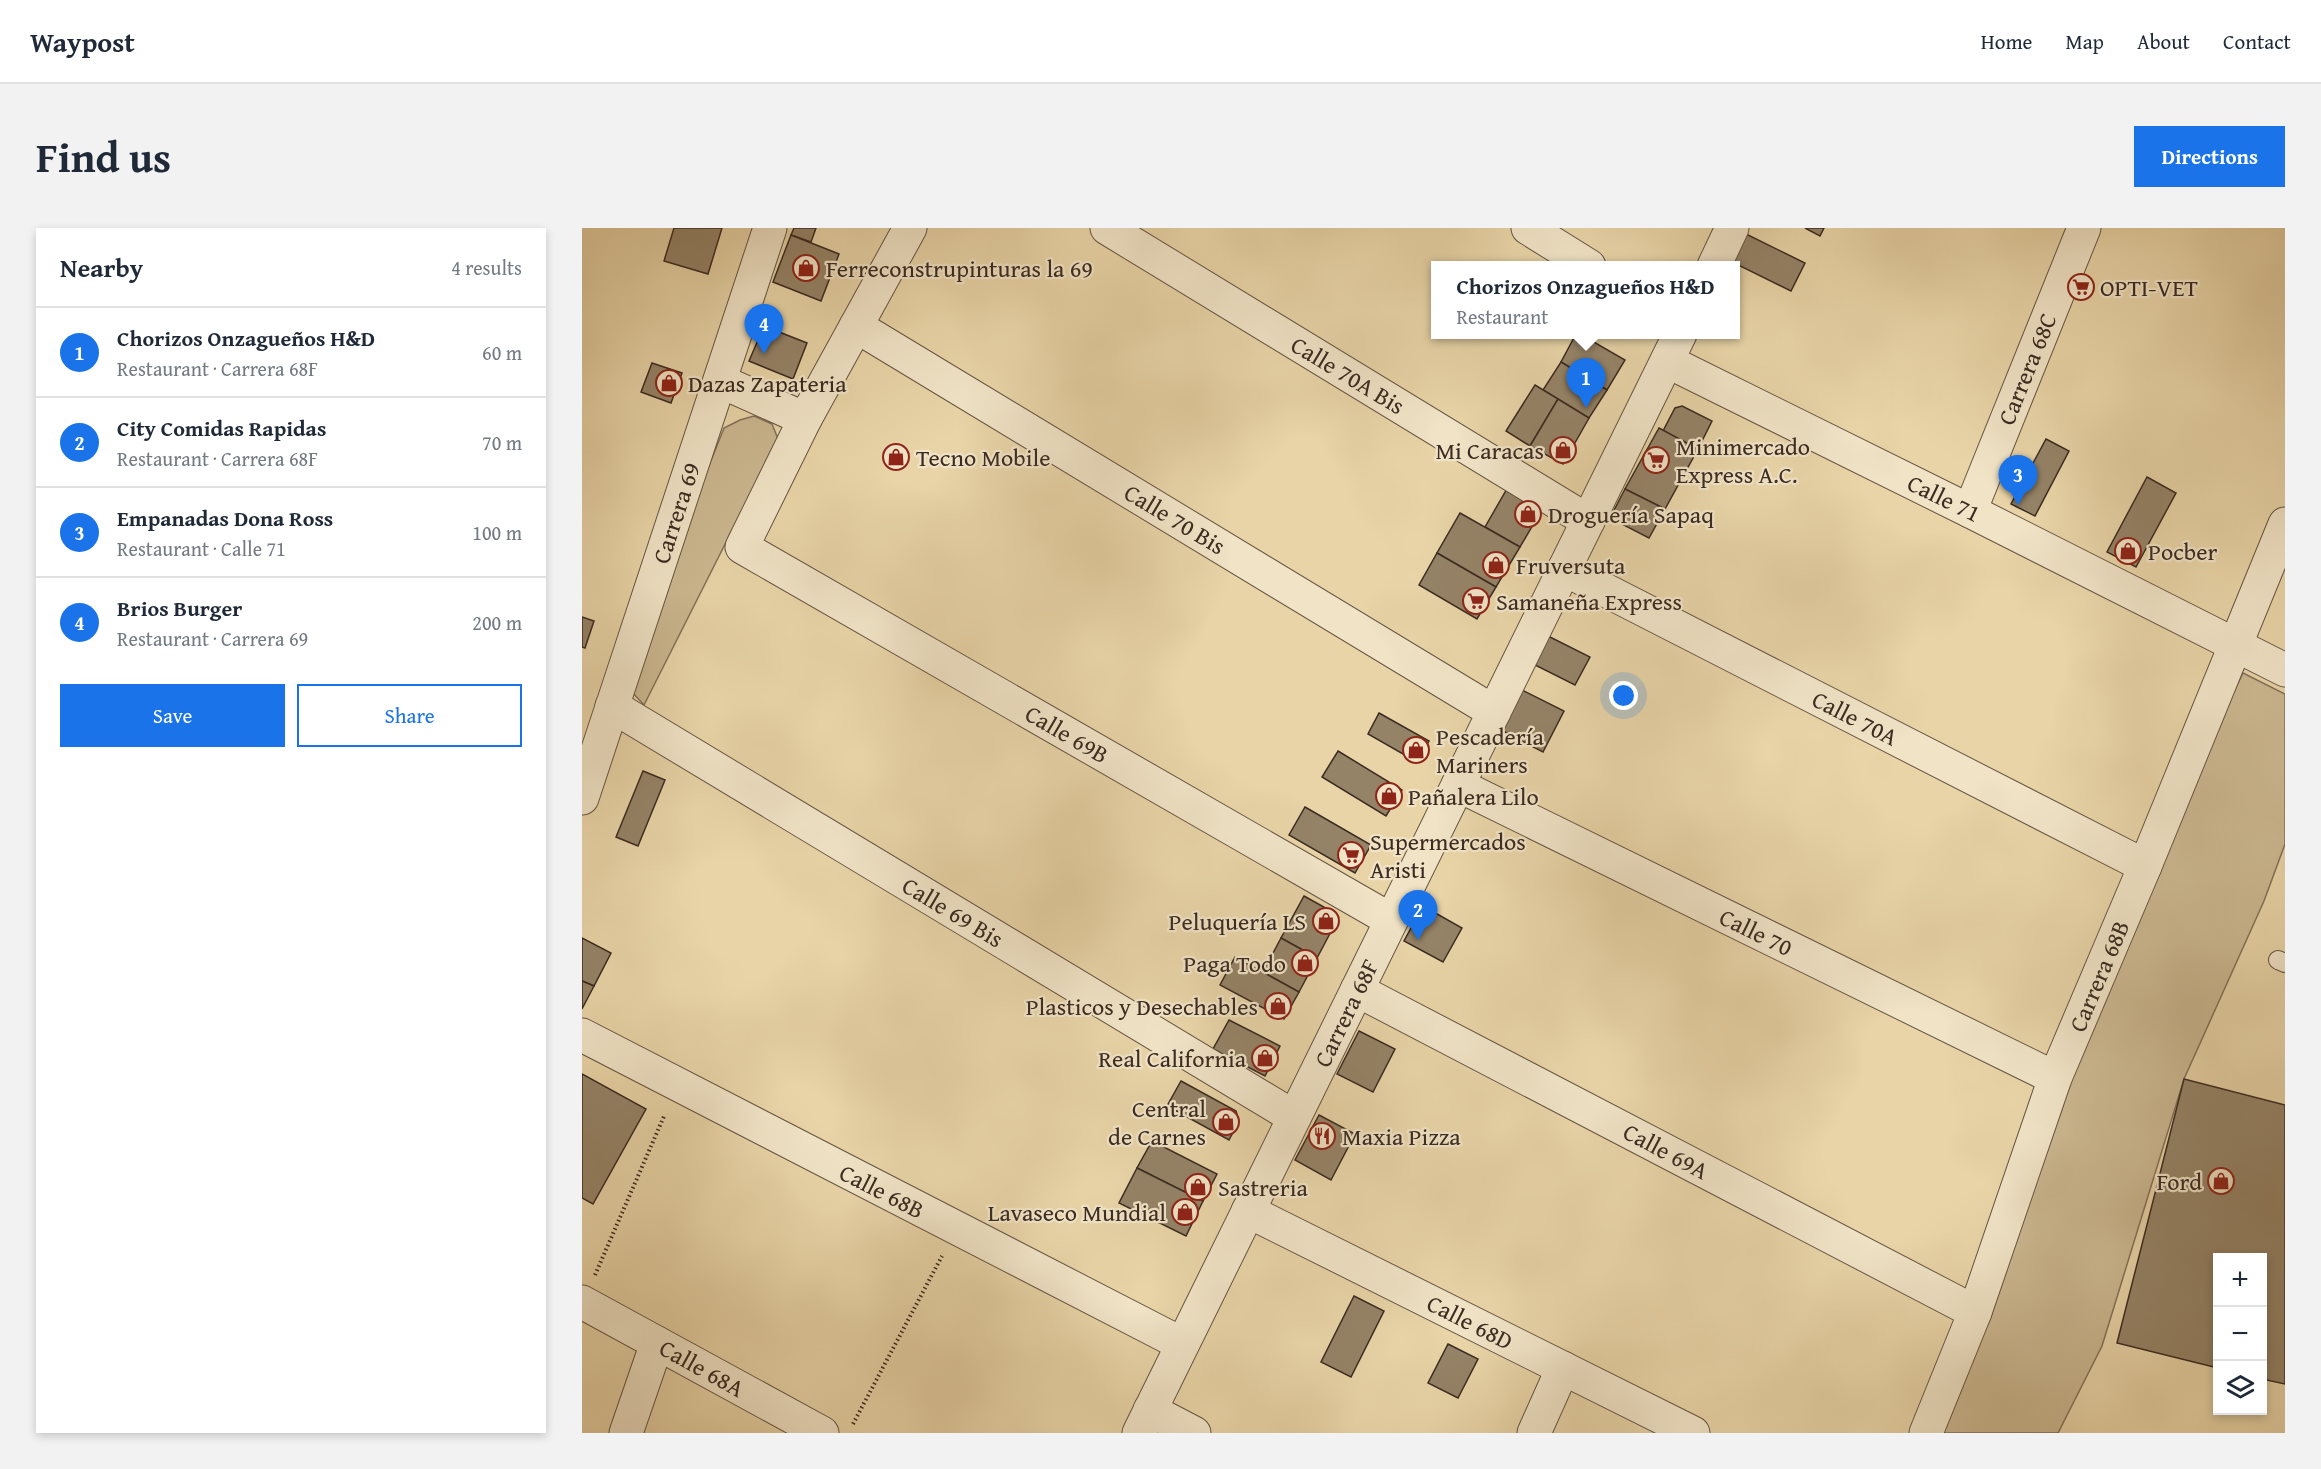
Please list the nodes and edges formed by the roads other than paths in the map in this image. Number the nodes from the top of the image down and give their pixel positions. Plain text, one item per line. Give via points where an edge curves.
1 (770, 228) edge
2 (910, 228) edge
3 (1107, 228) edge
4 (1528, 228) edge
5 (1732, 228) edge
6 (2084, 228) edge
7 (1581, 261) edge
8 (1716, 261) edge
9 (856, 326) junction
10 (1673, 348) edge
11 (720, 381) junction
12 (806, 419) junction
13 (1970, 511) junction
14 (1588, 521) junction
15 (2285, 524) edge
16 (1564, 569) junction
17 (2235, 645) junction
18 (2285, 670) edge
19 (612, 706) junction
20 (1494, 712) junction
21 (1458, 785) junction
22 (582, 795) edge
23 (2145, 866) junction
24 (1391, 920) junction
25 (1357, 990) junction
26 (582, 1035) edge
27 (2055, 1078) junction
28 (1294, 1117) junction
29 (1248, 1211) junction
30 (583, 1302) edge
31 (1975, 1312) junction
32 (657, 1343) junction
33 (1182, 1344) junction
34 (1563, 1368) junction
35 (1145, 1422) edge
36 (626, 1433) edge
37 (822, 1433) edge
38 (1194, 1433) edge
39 (1534, 1433) edge
40 (1693, 1433) edge
41 (1926, 1433) edge

1 - 11 street, Carrera 69
2 - 9 street
3 - 14 street, Calle 70A Bis
4 - 7 street
5 - 8 street
6 - 13 street, Carrera 68C
9 - 12 street
9 - 20 street, Calle 70 Bis
10 - 13 street, Calle 71
10 - 14 street, Carrera 68F
11 - 12 street
11 - 19 street, Carrera 69
12 - 24 street, Calle 69B via 742,547
13 - 17 street, Calle 71
14 - 16 street, Carrera 68F
15 - 17 street, Carrera 68B
16 - 20 street, Carrera 68F
16 - 23 street, Calle 70A
17 - 18 street, Calle 71
17 - 23 street, Carrera 68B
19 - 22 street, Carrera 69
19 - 28 street, Calle 69 Bis
20 - 21 street, Carrera 68F
21 - 24 street, Carrera 68F
21 - 27 street, Calle 70
23 - 27 street, Carrera 68B
24 - 25 street, Carrera 68F
25 - 28 street, Carrera 68F
25 - 31 street, Calle 69A
26 - 33 street, Calle 68B
27 - 31 street, Carrera 68B
28 - 29 street, Carrera 68F
29 - 33 street, Carrera 68F
29 - 34 street, Calle 68D
30 - 32 street, Calle 68A
31 - 41 street, Carrera 68B
32 - 36 street
32 - 37 street, Calle 68A
33 - 35 street, Carrera 68F
34 - 39 street
34 - 40 street, Calle 68D
35 - 38 street

